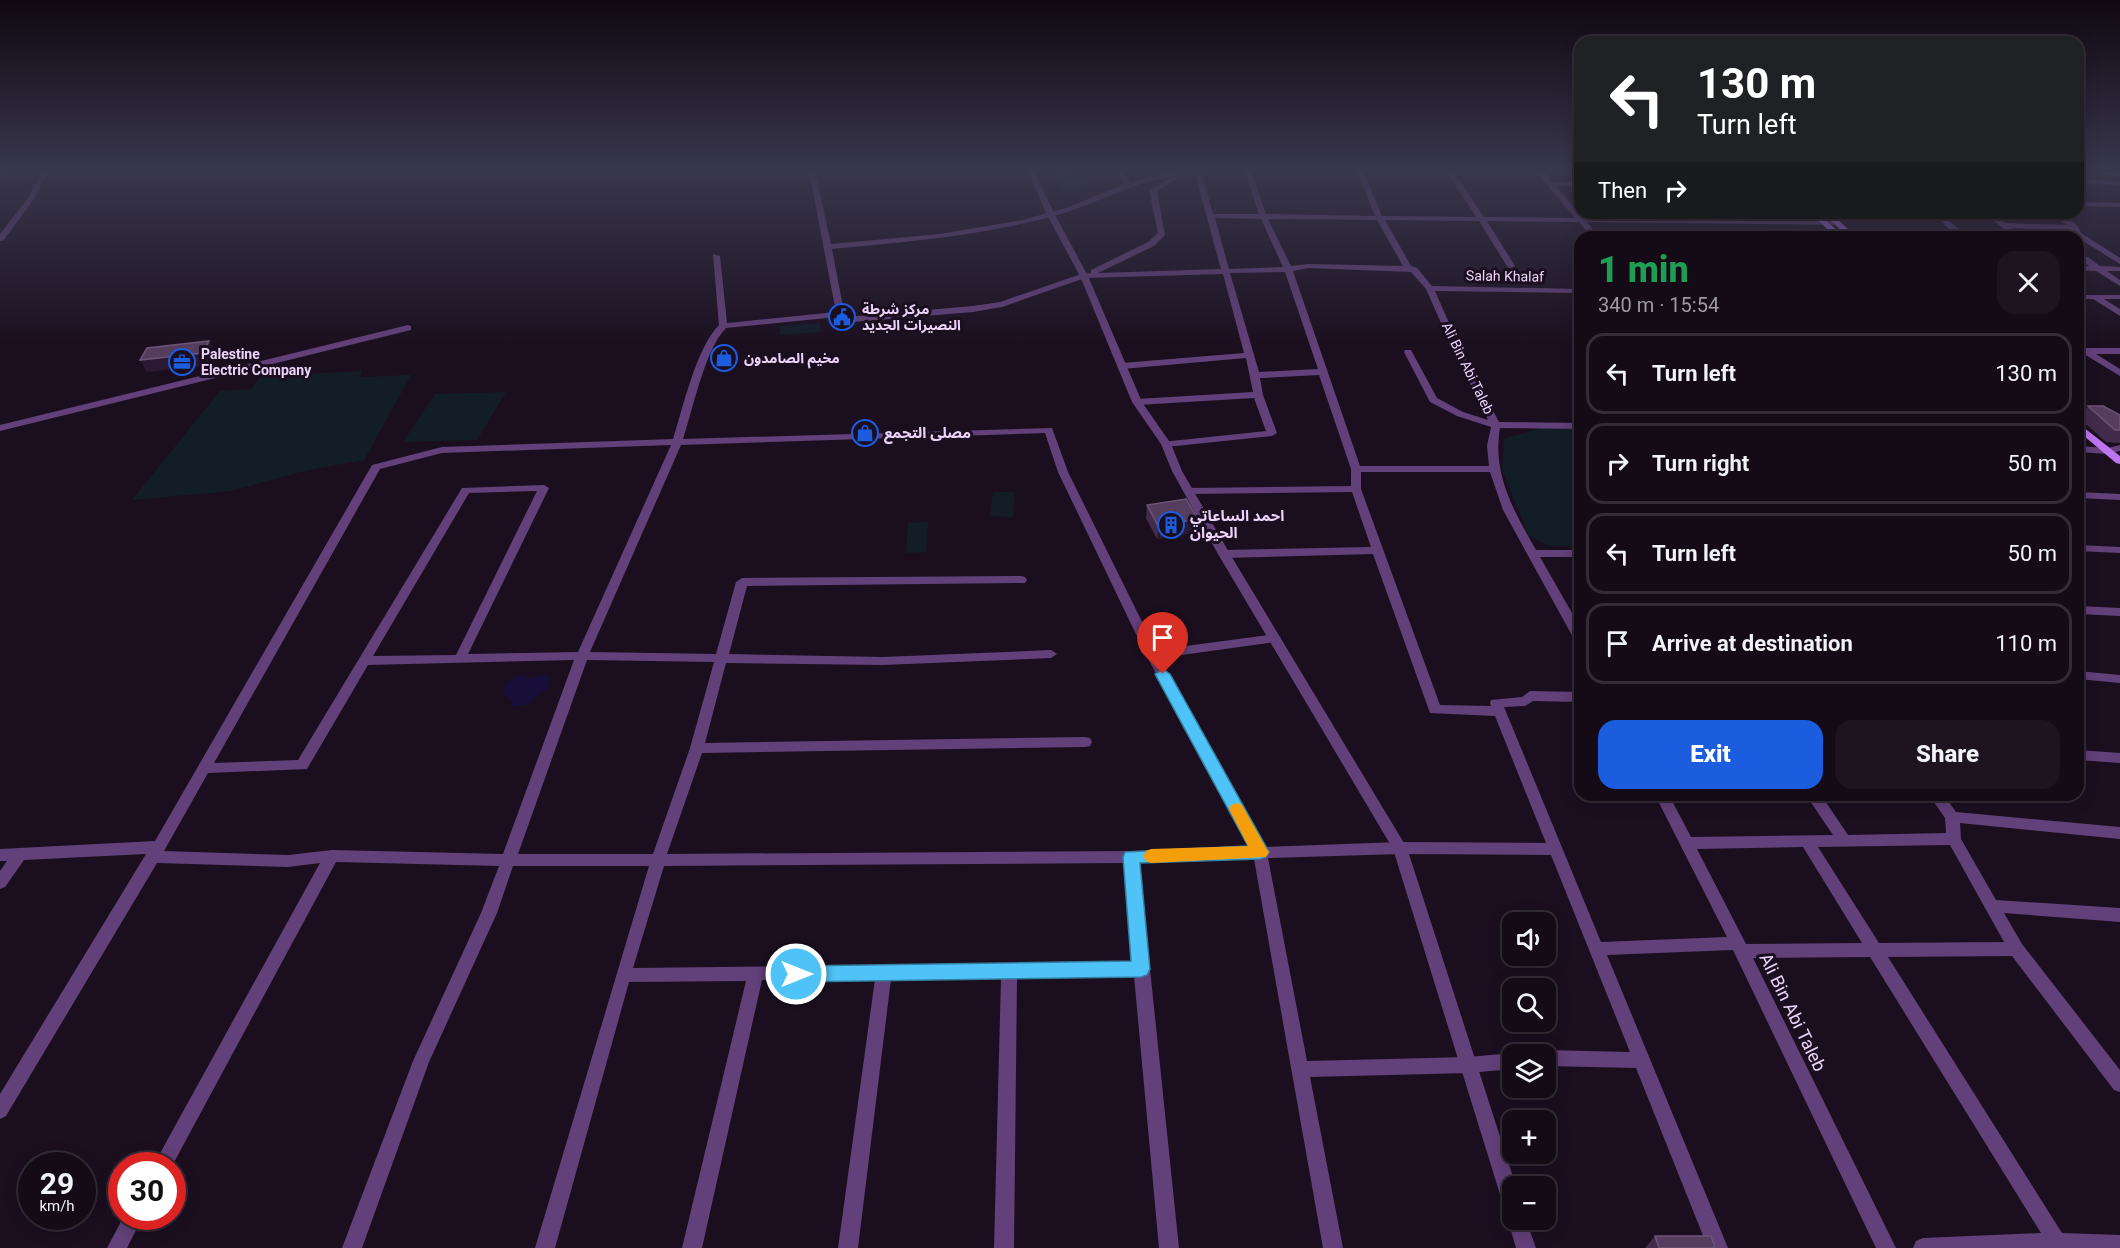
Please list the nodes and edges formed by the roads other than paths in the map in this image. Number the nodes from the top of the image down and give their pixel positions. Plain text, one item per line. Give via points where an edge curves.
1 (824, 229) edge
2 (976, 229) edge
3 (1059, 229) edge
4 (1161, 229) edge
5 (1215, 229) edge
6 (1270, 229) edge
7 (1386, 229) edge
8 (1489, 229) edge
9 (2084, 238) edge
10 (828, 248) junction
11 (716, 256) dead end
12 (2085, 259) dead end
13 (2120, 262) edge
14 (1511, 266) dead end
15 (1408, 268) junction
16 (2084, 268) edge
17 (2098, 268) junction
18 (1288, 269) junction
19 (2120, 269) edge
20 (1226, 271) junction
21 (1084, 276) junction
22 (2120, 284) edge
23 (1430, 288) junction
24 (1574, 291) edge
25 (2084, 297) edge
26 (2094, 297) junction
27 (2120, 297) edge
28 (2120, 313) edge
29 (841, 314) junction
30 (723, 326) junction
31 (408, 328) dead end
32 (2084, 351) edge
33 (2120, 351) edge
34 (1408, 352) dead end
35 (2084, 352) edge
36 (1249, 355) junction
37 (1122, 366) junction
38 (1323, 372) junction
39 (2120, 373) edge
40 (1255, 375) junction
41 (1258, 394) junction
42 (1137, 402) junction
43 (1496, 425) junction
44 (1574, 426) edge
45 (0, 428) edge
46 (2084, 434) edge
47 (677, 444) junction
48 (1166, 444) junction
49 (2120, 448) edge
50 (2084, 449) edge
51 (2108, 451) junction
52 (2120, 460) edge
53 (1356, 469) junction
54 (1494, 469) junction
55 (1356, 489) junction
56 (1189, 491) junction
57 (2084, 495) edge
58 (2120, 497) edge
59 (2084, 548) edge
60 (1376, 550) junction
61 (2120, 550) edge
62 (1574, 553) edge
63 (1224, 554) junction
64 (1531, 554) junction
65 (1021, 580) dead end
66 (2084, 610) edge
67 (2120, 612) edge
68 (1574, 629) edge
69 (1275, 638) junction
70 (1051, 654) dead end
71 (1152, 655) junction
72 (582, 656) junction
73 (460, 659) junction
74 (722, 659) junction
75 (363, 662) junction
76 (2084, 676) edge
77 (2120, 679) edge
78 (1574, 697) edge
79 (1499, 711) junction
80 (1085, 742) dead end
81 (697, 748) junction
82 (2084, 755) edge
83 (2120, 758) edge
84 (204, 768) junction
85 (1665, 801) edge
86 (1817, 801) edge
87 (1940, 801) edge
88 (1952, 817) junction
89 (2120, 833) edge
90 (1954, 839) junction
91 (1806, 840) junction
92 (1844, 840) junction
93 (1686, 843) junction
94 (1400, 848) junction
95 (1554, 849) junction
96 (156, 852) junction
97 (1260, 852) junction
98 (20, 854) junction
99 (0, 855) edge
100 (332, 856) junction
101 (1131, 857) junction
102 (508, 860) junction
103 (658, 861) junction
104 (0, 883) edge
105 (1991, 906) junction
106 (2120, 915) edge
107 (1740, 947) junction
108 (1597, 949) junction
109 (1874, 949) junction
110 (2016, 949) junction
111 (1141, 969) junction
112 (1009, 972) junction
113 (885, 974) junction
114 (623, 975) junction
115 (755, 975) junction
116 (1556, 1058) edge
117 (1640, 1060) junction
118 (1502, 1062) edge
119 (1468, 1065) junction
120 (1300, 1069) junction
121 (2120, 1084) edge
122 (0, 1110) edge
123 (170, 1152) edge
124 (1503, 1176) edge
125 (127, 1230) edge
126 (1520, 1230) edge
127 (2056, 1242) junction
128 (2120, 1245) edge
129 (117, 1248) edge
130 (352, 1248) edge
131 (545, 1248) edge
132 (692, 1248) edge
133 (848, 1248) edge
134 (1004, 1248) edge
135 (1169, 1248) edge
136 (1333, 1248) edge
137 (1526, 1248) edge
138 (1718, 1248) edge
139 (1886, 1248) edge
140 (1923, 1248) edge

1 - 10 street
2 - 10 street
3 - 21 street
4 - 21 street via 1151,244
5 - 20 street
6 - 18 street
7 - 15 street, Ali Bin Abi Taleb
8 - 14 street
9 - 13 street
10 - 29 street
11 - 30 street
12 - 17 street
15 - 18 street
15 - 23 street, Ali Bin Abi Taleb
16 - 17 street
17 - 19 street
17 - 22 street
18 - 20 street
18 - 38 street
20 - 21 street
20 - 36 street
21 - 29 street via 1002,304 973,309 841,320
21 - 37 street
23 - 24 street, Salah Khalaf
23 - 43 street, Ali Bin Abi Taleb
25 - 26 street
26 - 27 street
26 - 28 street
29 - 30 street
30 - 47 street via 714,335 702,364
31 - 45 street
32 - 33 street
34 - 43 street via 1433,400 1460,414
35 - 39 street
36 - 37 street
36 - 40 street
37 - 42 street
38 - 40 street
38 - 53 street
40 - 41 street
41 - 42 street
41 - 48 street via 1272,433
42 - 48 street
43 - 44 street
43 - 54 street, Ali Bin Abi Taleb via 1492,446
46 - 51 main road
47 - 71 street via 1049,430 1063,472
47 - 72 street
47 - 84 street via 442,450 376,468
48 - 56 street
49 - 51 street
50 - 51 street
51 - 52 main road
53 - 54 street
53 - 55 street
54 - 64 street, Ali Bin Abi Taleb via 1508,510
55 - 56 street
55 - 60 street
56 - 63 street
57 - 58 street
59 - 61 street
60 - 63 street
60 - 79 street via 1435,710
62 - 64 street
63 - 69 street
64 - 68 street, Ali Bin Abi Taleb
65 - 74 street via 742,582
66 - 67 street
69 - 71 street
69 - 94 street
70 - 74 street via 883,660
71 - 97 street
72 - 73 street
72 - 74 street
72 - 102 street
73 - 75 street
73 - 75 street via 544,488 466,490
74 - 81 street
75 - 84 street via 302,765
76 - 77 street
78 - 79 street via 1530,696 1525,701 1496,703
79 - 95 street
80 - 81 street
81 - 103 street
82 - 83 street
84 - 96 street
85 - 93 street, Ali Bin Abi Taleb
86 - 92 street
87 - 88 street
88 - 89 street
88 - 90 street
90 - 92 street
90 - 105 street
91 - 92 street
91 - 93 street
91 - 109 street
93 - 107 street, Ali Bin Abi Taleb
94 - 95 street
94 - 97 street
94 - 119 street
95 - 108 street
96 - 98 street
96 - 100 street via 288,861
96 - 122 street
97 - 101 street
97 - 120 street
98 - 99 street
98 - 104 street
100 - 102 street
100 - 123 street
101 - 103 street
101 - 111 street
102 - 103 street
102 - 130 street via 489,913 421,1060
103 - 114 street
105 - 106 street
105 - 110 street
107 - 108 street
107 - 109 street
107 - 139 street, Ali Bin Abi Taleb
108 - 117 street
109 - 110 street
109 - 127 street
110 - 121 street
111 - 112 street
111 - 135 street
112 - 113 street
112 - 134 street
113 - 115 street
113 - 133 street
114 - 115 street
114 - 131 street
115 - 132 street
116 - 117 street
117 - 138 street
118 - 119 street
119 - 120 street
119 - 124 street
120 - 136 street
125 - 129 street
126 - 137 street
127 - 128 street
127 - 140 street

